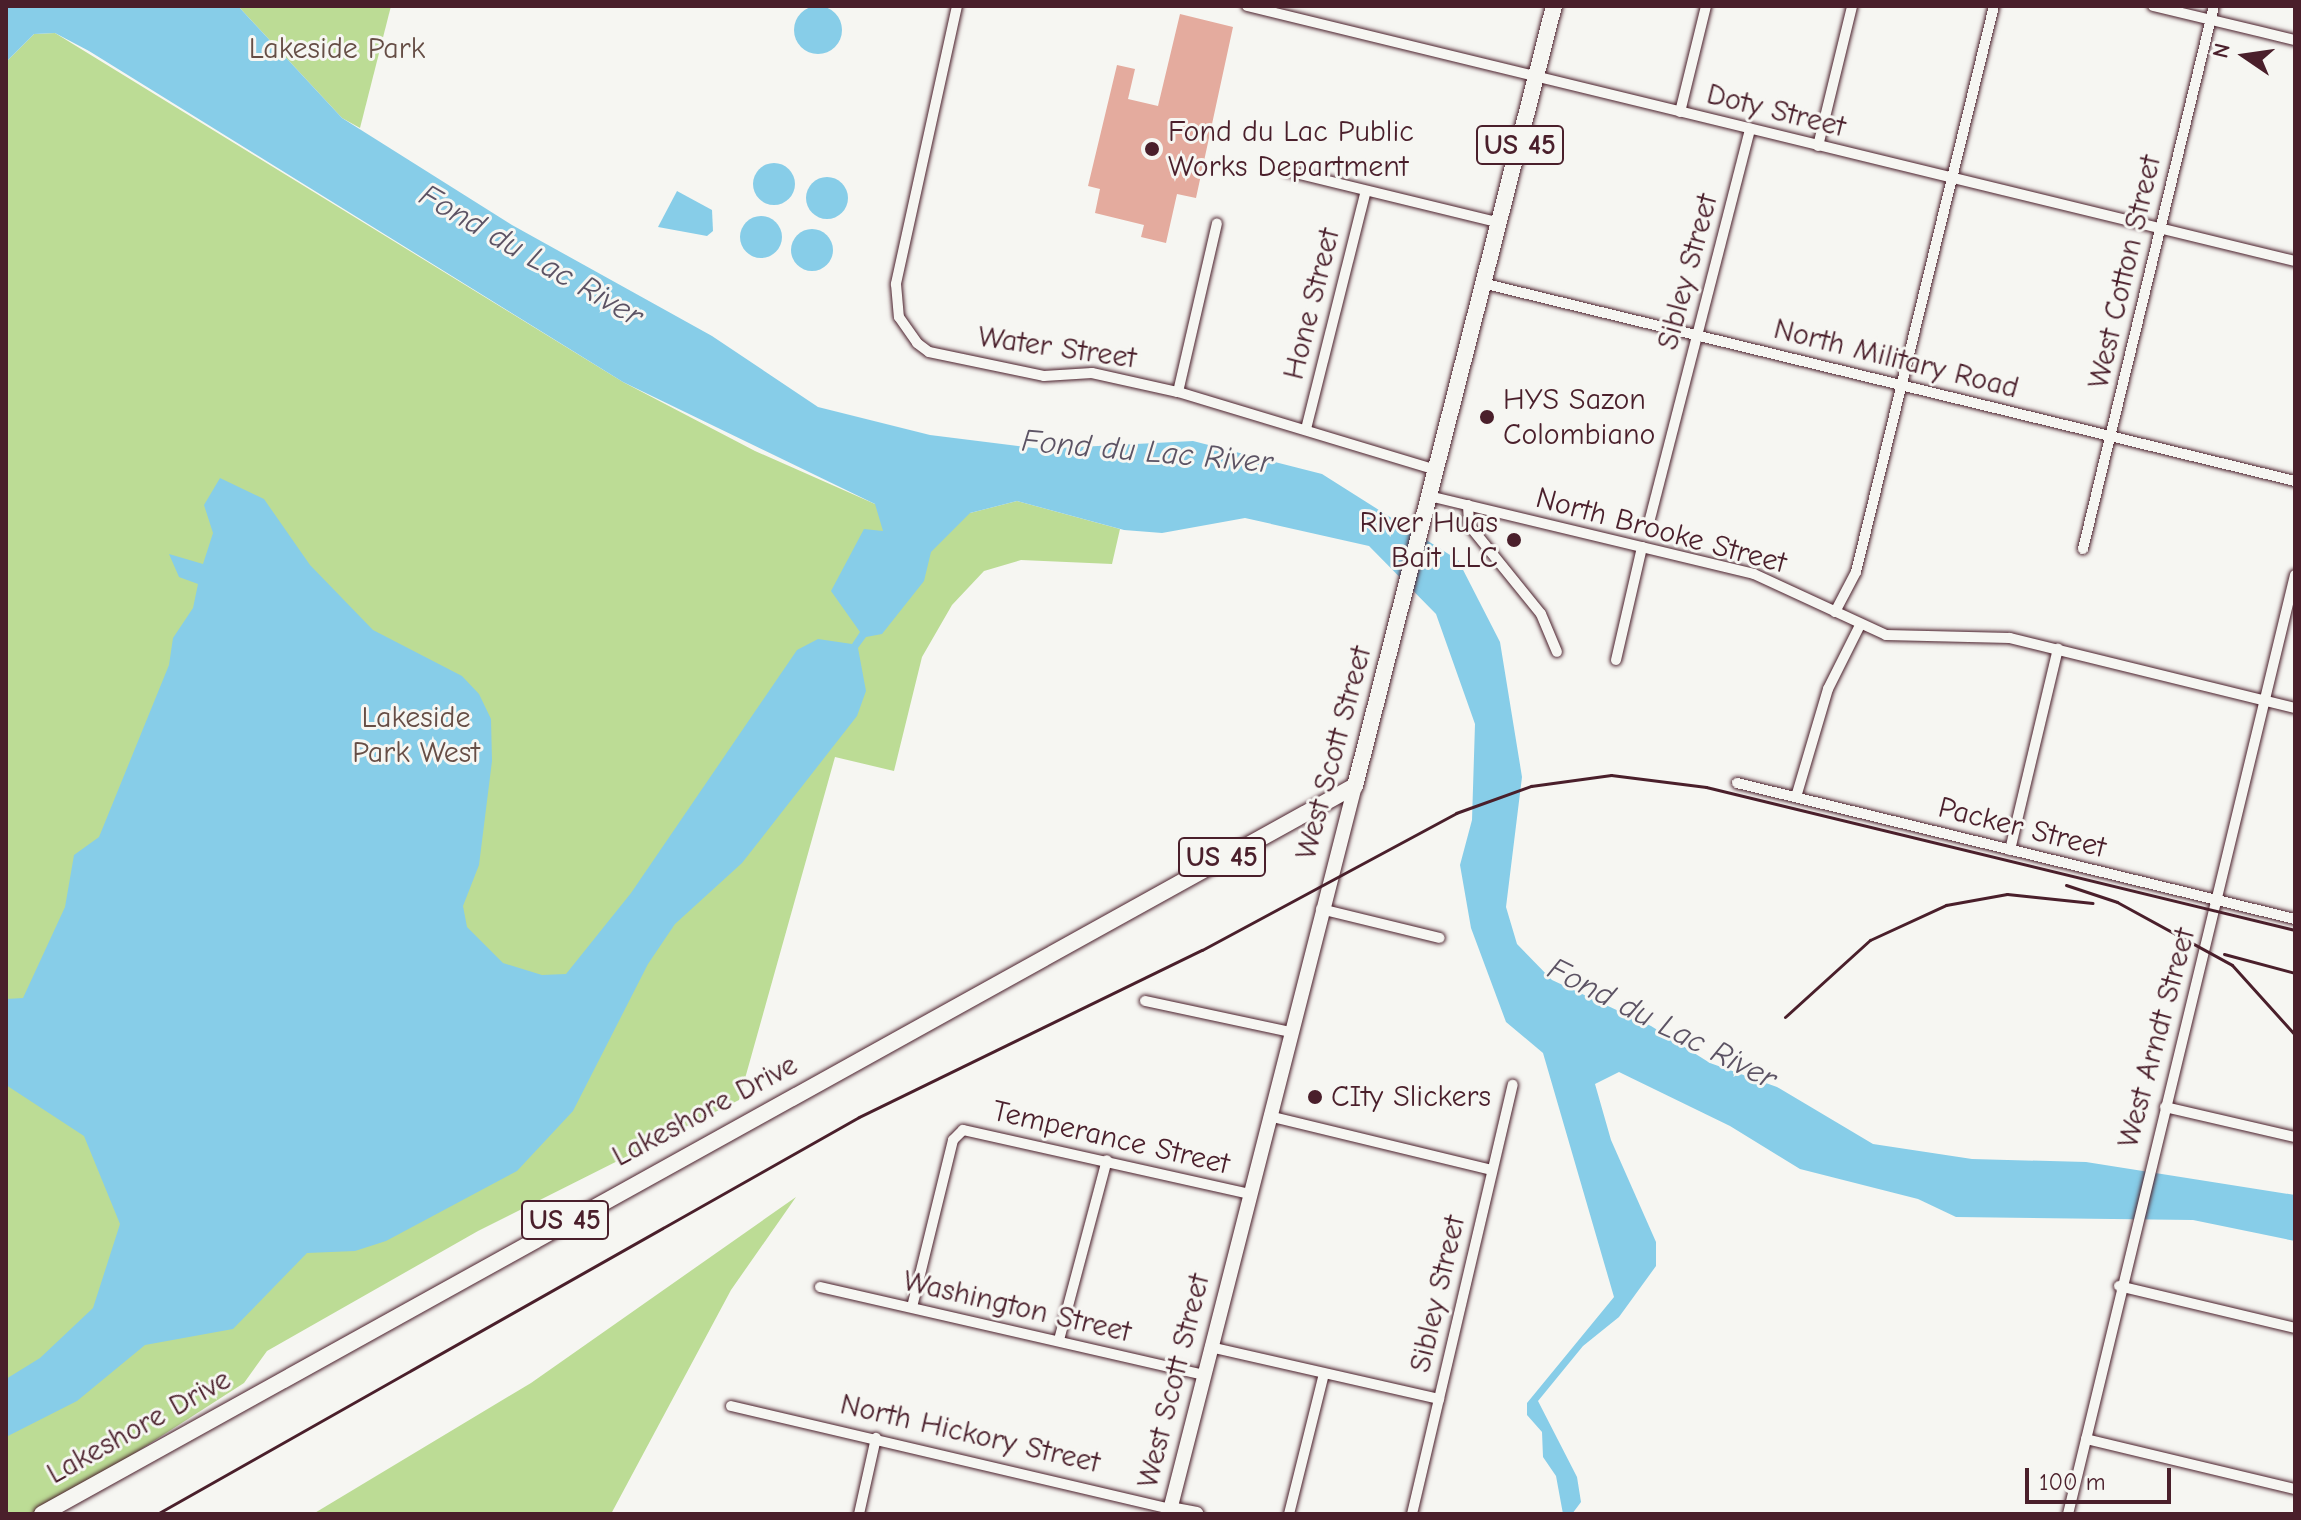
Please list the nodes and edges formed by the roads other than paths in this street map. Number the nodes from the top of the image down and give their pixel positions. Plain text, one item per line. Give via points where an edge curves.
1 (957, 6) edge
2 (1247, 6) edge
3 (1554, 6) edge
4 (1706, 6) edge
5 (1852, 6) edge
6 (1994, 6) edge
7 (2153, 6) edge
8 (2214, 6) edge
9 (2211, 20) junction
10 (2295, 40) edge
11 (1537, 78) junction
12 (1680, 112) junction
13 (1750, 129) junction
14 (1818, 146) junction
15 (1287, 171) dead end
16 (1955, 180) junction
17 (1366, 191) junction
18 (1217, 223) dead end
19 (1501, 223) junction
20 (2159, 228) junction
21 (2295, 261) edge
22 (1486, 284) junction
23 (1696, 334) junction
24 (1902, 386) junction
25 (1178, 392) junction
26 (1306, 429) junction
27 (2110, 437) junction
28 (1436, 470) junction
29 (2295, 481) edge
30 (1429, 496) junction
31 (1468, 505) junction
32 (1650, 519) dead end
33 (1642, 547) junction
34 (2083, 549) dead end
35 (2295, 575) edge
36 (1835, 612) junction
37 (1860, 625) junction
38 (2058, 649) junction
39 (1557, 652) dead end
40 (1616, 660) dead end
41 (2264, 701) junction
42 (2295, 708) edge
43 (1737, 783) dead end
44 (1355, 786) junction
45 (1796, 797) junction
46 (2010, 850) junction
47 (2218, 902) junction
48 (1321, 909) junction
49 (2295, 919) edge
50 (1440, 938) dead end
51 (1145, 1001) dead end
52 (1291, 1032) junction
53 (1513, 1085) dead end
54 (2165, 1107) junction
55 (1269, 1116) junction
56 (2295, 1137) edge
57 (1107, 1160) junction
58 (1492, 1170) junction
59 (1250, 1194) junction
60 (2119, 1286) junction
61 (820, 1287) dead end
62 (912, 1307) junction
63 (2295, 1328) edge
64 (1059, 1340) junction
65 (1210, 1347) junction
66 (1324, 1374) junction
67 (1203, 1375) junction
68 (1439, 1399) junction
69 (731, 1406) dead end
70 (876, 1438) junction
71 (2086, 1439) junction
72 (2295, 1489) edge
73 (1170, 1511) edge
74 (42, 1514) edge
75 (859, 1514) edge
76 (1197, 1514) edge
77 (1289, 1514) edge
78 (1412, 1514) edge
79 (2068, 1514) edge

1 - 25 street, Water Street via 896,281 904,327 929,352 1044,376 1092,373
2 - 11 street, Doty Street
3 - 11 main road, West Scott Street / US 45
4 - 12 street
5 - 14 street
6 - 16 street
7 - 9 street
8 - 9 street, West Cotton Street
9 - 10 street
9 - 20 street, West Cotton Street
11 - 12 street, Doty Street
11 - 19 main road, West Scott Street / US 45
12 - 13 street, Doty Street
13 - 14 street, Doty Street
13 - 23 street, Sibley Street
14 - 16 street, Doty Street
15 - 17 street
16 - 20 street, Doty Street
16 - 24 street
17 - 19 street
17 - 26 street, Hone Street
18 - 25 street
19 - 22 main road, West Scott Street / US 45
20 - 21 street, Doty Street
20 - 27 street, West Cotton Street
22 - 23 street, North Military Road
22 - 28 main road, West Scott Street / US 45
23 - 24 street, North Military Road
23 - 32 street, Sibley Street
24 - 27 street, North Military Road
24 - 36 street via 1856,572
25 - 26 street, Water Street
26 - 28 street, Water Street
27 - 29 street, North Military Road
27 - 34 street, West Cotton Street
28 - 30 main road, West Scott Street / US 45
30 - 31 street, North Brooke Street
30 - 44 main road, West Scott Street / US 45
31 - 33 street, North Brooke Street
31 - 39 street via 1469,525 1541,614
33 - 36 street, North Brooke Street via 1772,580
33 - 40 street
35 - 41 street, West Arndt Street
36 - 37 street, North Brooke Street
37 - 38 street, North Brooke Street via 1902,638 2010,638
37 - 45 street via 1826,692
38 - 41 street, North Brooke Street
38 - 46 street
41 - 42 street, North Brooke Street
41 - 47 street, West Arndt Street
43 - 45 street, Packer Street
44 - 48 main road, West Scott Street
44 - 74 main road, Lakeshore Drive / US 45
45 - 46 street, Packer Street
46 - 47 street, Packer Street
47 - 49 street, Packer Street
47 - 54 street, West Arndt Street
48 - 50 street
48 - 52 main road, West Scott Street
51 - 52 street
52 - 55 main road, West Scott Street
53 - 58 street, Sibley Street
54 - 56 street
54 - 60 street, West Arndt Street
55 - 58 street
55 - 59 main road, West Scott Street
57 - 59 street, Temperance Street
57 - 62 street, Temperance Street via 961,1131 953,1140
57 - 64 street
58 - 68 street, Sibley Street
59 - 65 main road, West Scott Street
60 - 63 street
60 - 71 street, West Arndt Street
61 - 62 street, Washington Street
62 - 64 street, Washington Street
64 - 67 street, Washington Street
65 - 66 street
65 - 67 main road, West Scott Street
66 - 68 street
66 - 77 street
67 - 73 main road, West Scott Street
68 - 78 street, Sibley Street
69 - 70 street, North Hickory Street
70 - 73 street, North Hickory Street
70 - 75 street
71 - 72 street
71 - 79 street, West Arndt Street
73 - 76 main road, North Hickory Street

